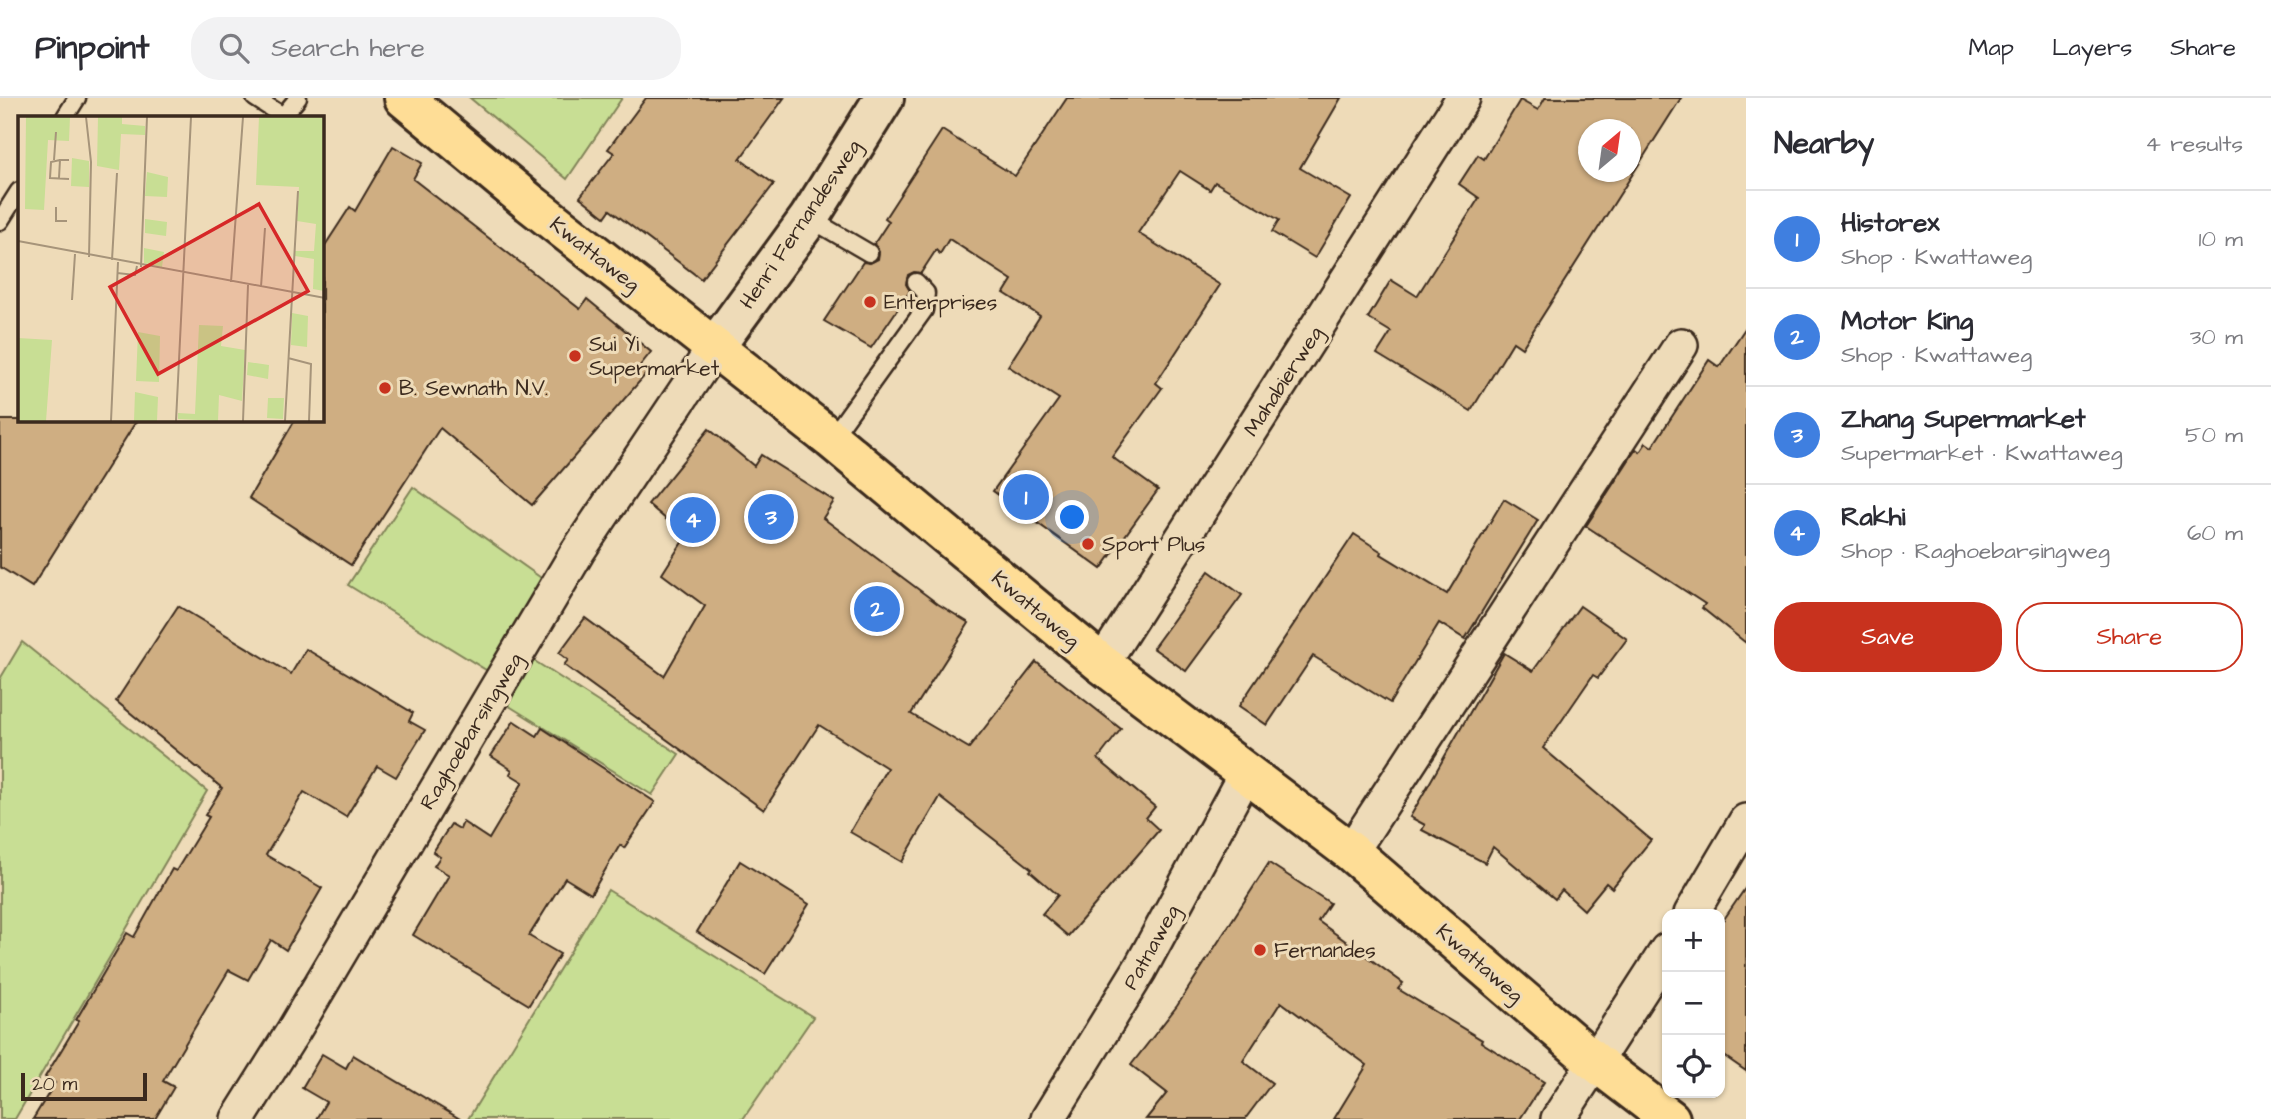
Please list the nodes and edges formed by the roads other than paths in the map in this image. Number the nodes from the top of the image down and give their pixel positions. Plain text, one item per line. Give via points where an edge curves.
1 (77, 98) edge
2 (255, 98) edge
3 (298, 98) edge
4 (404, 98) edge
5 (884, 98) edge
6 (1463, 98) edge
7 (66, 116) edge
8 (18, 193) edge
9 (809, 218) junction
10 (0, 221) edge
11 (869, 253) dead end
12 (916, 282) dead end
13 (1681, 345) dead end
14 (714, 348) junction
15 (831, 439) junction
16 (1102, 664) junction
17 (1247, 771) junction
18 (1746, 821) edge
19 (1351, 852) junction
20 (1693, 909) edge
21 (1662, 958) edge
22 (1594, 1061) junction
23 (238, 1119) edge
24 (1048, 1119) edge
25 (1558, 1119) edge
26 (1670, 1119) edge

1 - 7 lane
2 - 3 lane via 283,116
4 - 14 main road, Kwattaweg
5 - 9 street, Henri Fernandesweg
6 - 16 street, Mahabierweg
8 - 10 lane
9 - 11 lane
9 - 14 street, Henri Fernandesweg
12 - 15 lane via 926,293 924,310
13 - 19 street
14 - 15 main road, Kwattaweg
14 - 23 street, Raghoebarsingweg via 578,551
15 - 16 main road, Kwattaweg
16 - 17 main road, Kwattaweg
17 - 19 main road, Kwattaweg
17 - 24 street, Patnaweg via 1140,969
18 - 20 street
19 - 22 main road, Kwattaweg
21 - 22 street
22 - 25 street
22 - 26 main road, Kwattaweg

